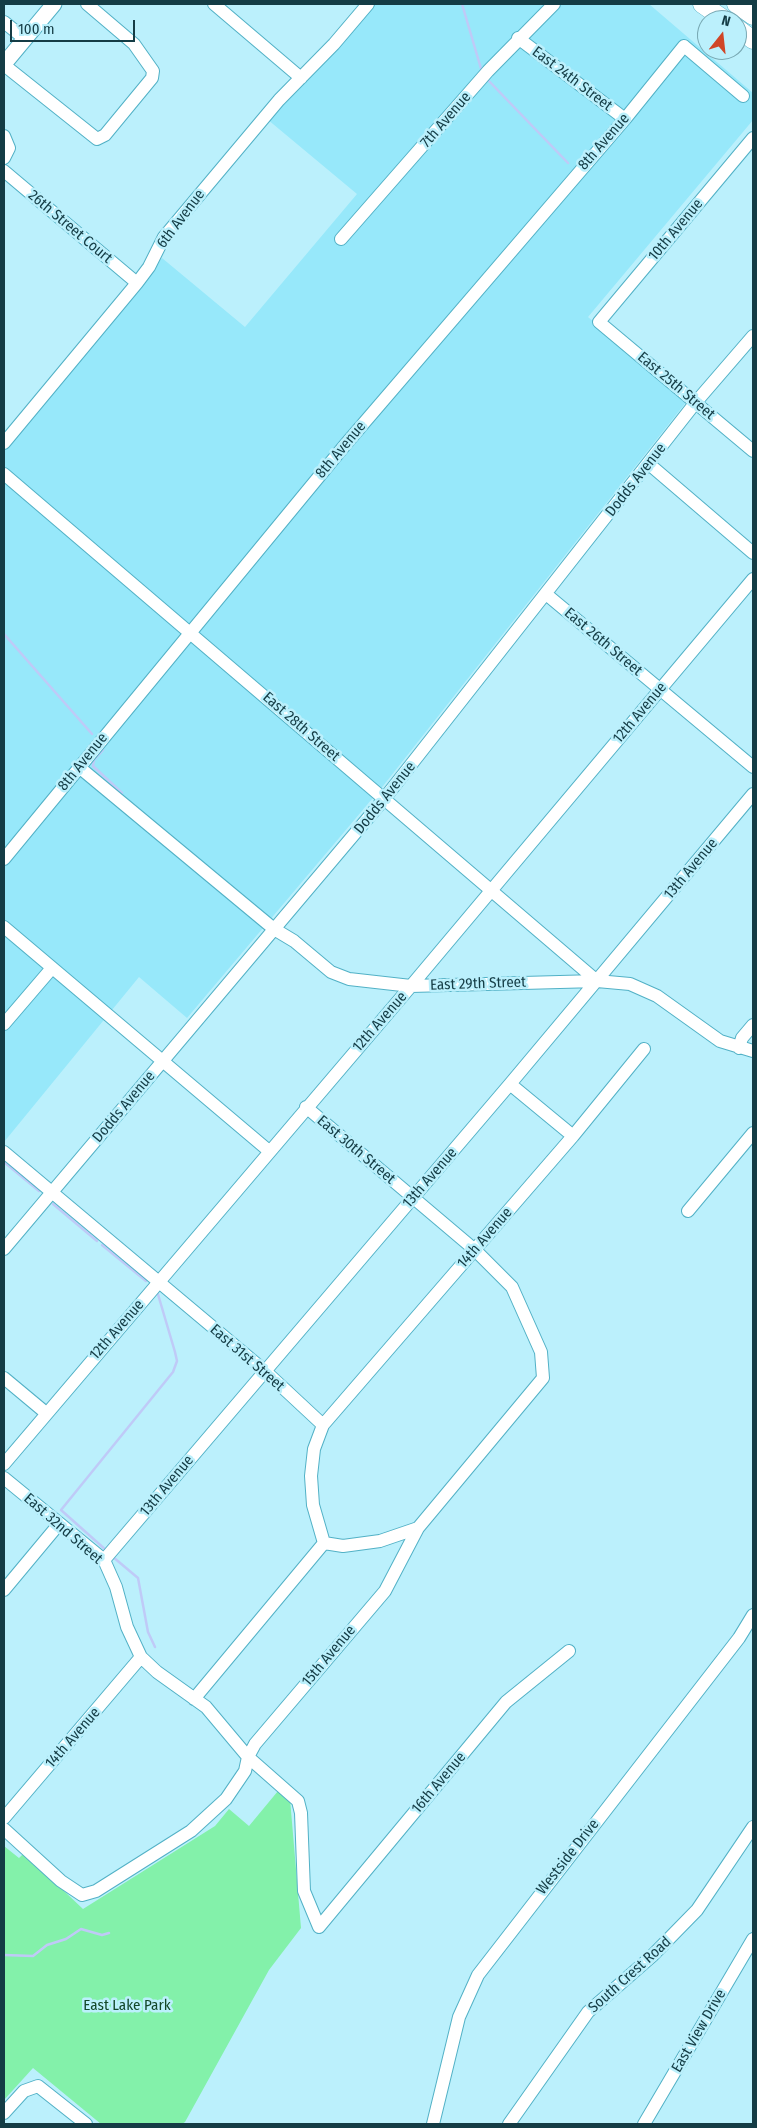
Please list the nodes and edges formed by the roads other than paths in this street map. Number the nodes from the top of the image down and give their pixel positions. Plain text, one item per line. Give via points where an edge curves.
1 (54, 4) edge
2 (87, 4) edge
3 (214, 4) edge
4 (368, 4) edge
5 (554, 4) edge
6 (736, 4) edge
7 (753, 16) edge
8 (4, 22) edge
9 (518, 38) junction
10 (24, 39) junction
11 (4, 65) edge
12 (301, 78) junction
13 (743, 96) dead end
14 (625, 119) junction
15 (753, 138) edge
16 (4, 171) edge
17 (341, 239) dead end
18 (137, 283) junction
19 (598, 322) joint
20 (753, 336) edge
21 (696, 402) junction
22 (4, 442) edge
23 (753, 451) edge
24 (649, 464) junction
25 (4, 474) edge
26 (753, 553) edge
27 (753, 579) edge
28 (546, 594) junction
29 (190, 632) junction
30 (660, 690) junction
31 (79, 767) junction
32 (753, 767) edge
33 (753, 794) edge
34 (384, 800) junction
35 (4, 859) edge
36 (491, 890) junction
37 (4, 927) edge
38 (274, 929) junction
39 (52, 968) junction
40 (598, 981) junction
41 (411, 986) junction
42 (4, 1024) edge
43 (753, 1025) edge
44 (739, 1048) junction
45 (644, 1049) dead end
46 (753, 1051) edge
47 (163, 1061) junction
48 (510, 1084) junction
49 (306, 1107) junction
50 (753, 1133) edge
51 (572, 1136) junction
52 (269, 1151) junction
53 (4, 1152) edge
54 (52, 1192) junction
55 (413, 1198) junction
56 (688, 1210) dead end
57 (4, 1249) edge
58 (475, 1250) junction
59 (158, 1282) junction
60 (264, 1372) junction
61 (4, 1378) edge
62 (543, 1378) joint
63 (46, 1413) junction
64 (324, 1425) junction
65 (4, 1464) edge
66 (4, 1478) edge
67 (59, 1524) junction
68 (418, 1528) junction
69 (324, 1543) junction
70 (104, 1560) junction
71 (4, 1590) edge
72 (753, 1615) edge
73 (569, 1651) dead end
74 (141, 1657) junction
75 (194, 1699) junction
76 (248, 1757) junction
77 (4, 1818) edge
78 (753, 1827) edge
79 (4, 1829) edge
80 (320, 1927) joint
81 (753, 1939) edge
82 (4, 2113) edge
83 (86, 2124) edge
84 (433, 2124) edge
85 (509, 2124) edge
86 (644, 2124) edge

1 - 10 main road
2 - 11 street via 134,44 154,71 152,78 105,135 97,139
3 - 12 street
4 - 12 street, 6th Avenue
5 - 9 street, 7th Avenue
6 - 7 highway
8 - 10 street
9 - 14 street, East 24th Street
9 - 17 street, 7th Avenue
10 - 11 main road
12 - 18 street, 6th Avenue via 164,237
13 - 14 street, 8th Avenue via 684,46
14 - 29 street, 8th Avenue via 422,352
15 - 19 street, 10th Avenue
16 - 18 street, 26th Street Court
18 - 22 street, 6th Avenue
19 - 21 street, East 25th Street
20 - 21 street, Dodds Avenue
21 - 23 street, East 25th Street
21 - 24 street, Dodds Avenue
24 - 26 street
24 - 28 street, Dodds Avenue
25 - 29 street, East 28th Street
27 - 30 street, 12th Avenue
28 - 30 street, East 26th Street
28 - 34 street, Dodds Avenue
29 - 31 street, 8th Avenue
29 - 34 street, East 28th Street
30 - 32 street, East 26th Street
30 - 36 street, 12th Avenue
31 - 35 street, 8th Avenue
31 - 38 street, East 29th Street
33 - 40 street, 13th Avenue
34 - 36 street, East 28th Street
34 - 38 street, Dodds Avenue
36 - 40 street, East 28th Street
36 - 41 street, 12th Avenue
37 - 39 street
38 - 41 street, East 29th Street via 331,972 349,979
38 - 47 street, Dodds Avenue
39 - 42 street
39 - 47 street
40 - 41 street, East 29th Street
40 - 44 street, East 29th Street via 630,984 657,996 720,1042
40 - 48 street, 13th Avenue
41 - 49 street, 12th Avenue
43 - 44 street via 742,1038
44 - 46 street, East 29th Street
45 - 51 street, 14th Avenue
47 - 52 street
47 - 54 street, Dodds Avenue
48 - 51 street
48 - 55 street, 13th Avenue
49 - 52 street, 12th Avenue
49 - 55 street, East 30th Street
50 - 56 street
51 - 58 street, 14th Avenue
52 - 59 street, 12th Avenue
53 - 54 street, East 31st Street
54 - 57 street, Dodds Avenue
54 - 59 street, East 31st Street
55 - 58 street, East 30th Street
55 - 60 street, 13th Avenue
58 - 62 street, East 30th Street via 512,1287 541,1352
58 - 64 street, 14th Avenue
59 - 60 street, East 31st Street
59 - 63 street, 12th Avenue
60 - 64 street, East 31st Street
60 - 70 street, 13th Avenue
61 - 63 street
62 - 68 street, 15th Avenue
63 - 65 street, 12th Avenue
64 - 69 street via 314,1449 311,1476 313,1505
66 - 67 street, East 32nd Street
67 - 70 street, East 32nd Street
67 - 71 street
68 - 69 street via 380,1541 343,1546
68 - 76 street, 15th Avenue via 385,1591 255,1744
69 - 75 street
70 - 74 street, East 32nd Street
72 - 84 street, Westside Drive via 739,1638 478,1975 459,2017
73 - 80 street, 16th Avenue via 506,1702
74 - 75 street, East 32nd Street
74 - 77 street, 14th Avenue
75 - 76 street, East 32nd Street via 206,1706
76 - 79 street, 15th Avenue via 245,1771 226,1799 191,1831 96,1890 82,1895 61,1881
76 - 80 street, East 32nd Street via 298,1801 304,1891
78 - 85 street, South Crest Road via 697,1910 652,1956 588,2012
81 - 86 street, East View Drive
82 - 83 street via 24,2091 38,2086

